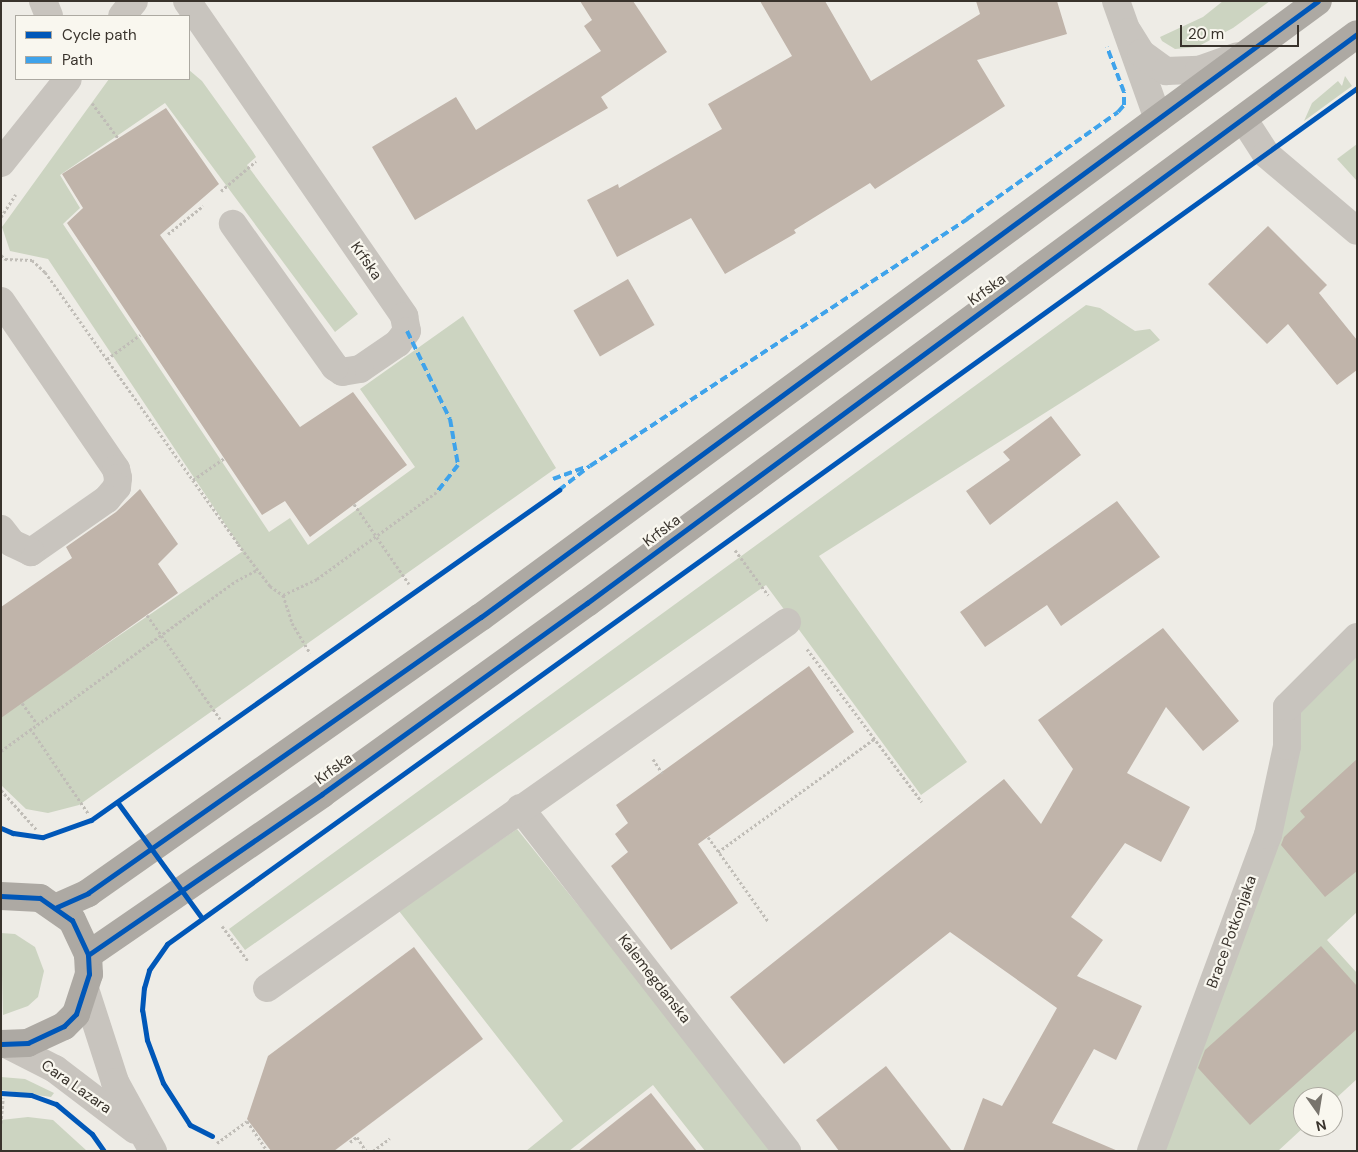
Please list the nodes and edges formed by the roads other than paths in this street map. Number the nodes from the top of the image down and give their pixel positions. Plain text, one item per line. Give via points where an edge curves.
1 (43, 1) edge
2 (134, 1) edge
3 (187, 1) edge
4 (1116, 1) edge
5 (1318, 1) edge
6 (49, 15) edge
7 (123, 15) edge
8 (1128, 32) junction
9 (1357, 34) edge
10 (1258, 47) junction
11 (77, 88) edge
12 (1158, 118) junction
13 (1244, 120) junction
14 (1, 163) edge
15 (233, 224) dead end
16 (1357, 231) edge
17 (1, 301) edge
18 (1, 529) edge
19 (787, 622) road end
20 (1357, 637) edge
21 (520, 808) junction
22 (8, 891) edge
23 (57, 907) junction
24 (88, 955) junction
25 (267, 988) road end
26 (86, 992) junction
27 (5, 1045) edge
28 (147, 1143) edge
29 (787, 1151) edge
30 (1151, 1151) edge

1 - 6 street
2 - 7 street
3 - 15 street, Krfska via 404,316 407,331 398,343 360,369 352,372 335,367
4 - 8 street
5 - 10 main road
8 - 10 street via 1142,53 1166,71 1199,70
8 - 12 street
9 - 13 main road, Krfska
10 - 12 main road
11 - 14 street
12 - 23 main road via 481,617 88,893
13 - 16 street via 1266,154
13 - 24 main road, Krfska via 322,794
17 - 18 street via 116,469 118,478 117,487 107,499 31,552 12,543
19 - 21 street
20 - 30 street, Brace Potkonjaka via 1287,707 1287,746 1268,836
21 - 25 street
21 - 29 street, Kalemegdanska
22 - 23 main road
23 - 24 main road via 72,920
24 - 26 main road
26 - 27 main road via 76,1014 46,1038
26 - 28 street, Cara Lazara via 115,1082
27 - 28 street, Cara Lazara via 55,1069

